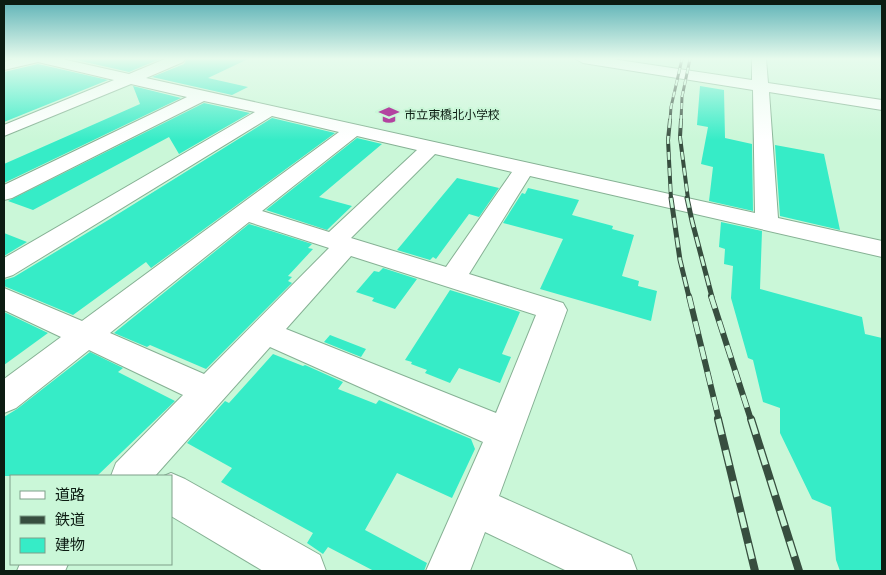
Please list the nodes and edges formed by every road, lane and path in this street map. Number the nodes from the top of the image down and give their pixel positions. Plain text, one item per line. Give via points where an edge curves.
1 (113, 86) edge
2 (159, 86) edge
3 (754, 86) edge
4 (761, 87) junction
5 (201, 96) junction
6 (882, 105) edge
7 (269, 111) junction
8 (4, 130) edge
9 (352, 130) junction
10 (430, 148) junction
11 (524, 169) junction
12 (4, 194) edge
13 (243, 213) junction
14 (767, 224) junction
15 (341, 243) junction
16 (882, 250) edge
17 (4, 269) edge
18 (453, 278) junction
19 (4, 298) edge
20 (264, 332) junction
21 (85, 336) junction
22 (208, 391) junction
23 (4, 398) edge
24 (505, 434) junction
25 (136, 475) edge
26 (172, 494) edge
27 (476, 506) junction
28 (304, 571) edge
29 (448, 571) edge
30 (615, 571) edge

1 - 8 street
2 - 5 street
3 - 4 street
4 - 6 street
4 - 14 street
5 - 7 street
5 - 12 street
7 - 9 street
7 - 17 street
9 - 10 street
9 - 13 street
10 - 11 street
10 - 15 street
11 - 14 street
11 - 18 street
13 - 15 street
13 - 21 street
14 - 16 street
15 - 18 street
15 - 20 street
18 - 24 street via 553,310
19 - 21 street
20 - 22 street
20 - 24 street
21 - 22 street
21 - 23 street
22 - 25 street
24 - 27 street
26 - 28 street
27 - 29 street
27 - 30 street

